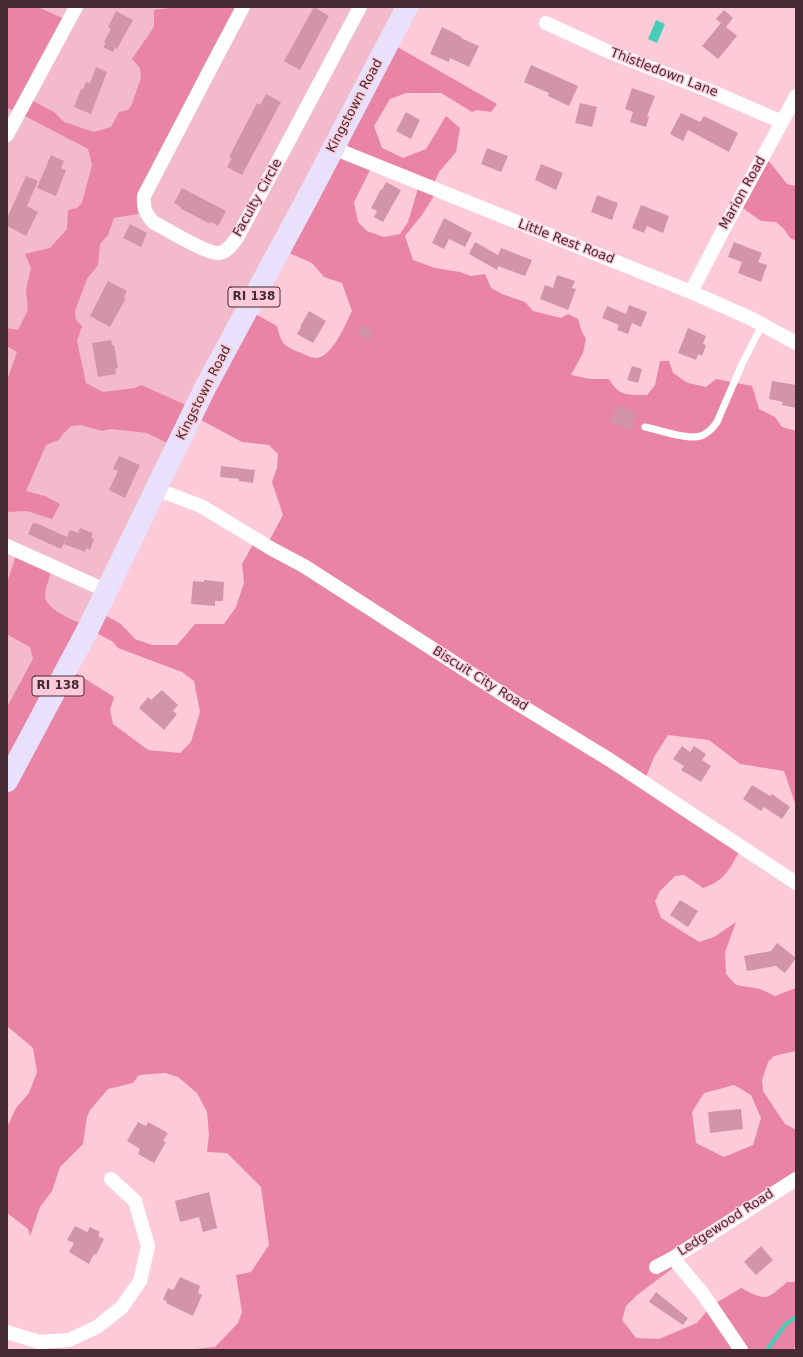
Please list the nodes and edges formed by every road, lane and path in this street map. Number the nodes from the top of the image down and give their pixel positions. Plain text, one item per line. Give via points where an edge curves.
1 (76, 7) edge
2 (243, 7) edge
3 (360, 7) edge
4 (407, 7) edge
5 (546, 23) dead end
6 (796, 96) edge
7 (13, 111) edge
8 (782, 122) junction
9 (7, 135) edge
10 (333, 148) junction
11 (691, 292) junction
12 (762, 325) junction
13 (796, 343) edge
14 (645, 427) dead end
15 (156, 489) junction
16 (7, 546) edge
17 (107, 591) junction
18 (7, 781) edge
19 (796, 883) edge
20 (111, 1178) dead end
21 (796, 1179) edge
22 (673, 1258) junction
23 (656, 1267) dead end
24 (7, 1332) edge
25 (741, 1350) edge

1 - 7 street
2 - 3 street, Faculty Circle via 144,196 143,207 153,222 207,251 218,254 227,250 237,238
4 - 10 main road, Kingstown Road / RI 138
5 - 8 street, Thistledown Lane via 605,50
6 - 8 street, Marion Road
7 - 9 street
8 - 11 street, Marion Road
10 - 11 street, Little Rest Road
10 - 15 main road, Kingstown Road / RI 138 via 205,388
11 - 12 street, Little Rest Road
12 - 13 street, Little Rest Road
12 - 14 lane via 711,430 700,436 686,436
15 - 17 main road, Kingstown Road / RI 138
15 - 19 street, Biscuit City Road via 201,506 304,566 610,760
16 - 17 street
17 - 18 main road, Kingstown Road / RI 138
20 - 24 street via 135,1201 148,1246 140,1281 122,1307 97,1327 69,1340 39,1342
21 - 22 street, Ledgewood Road
22 - 23 street, Ledgewood Road
22 - 25 street via 703,1294

